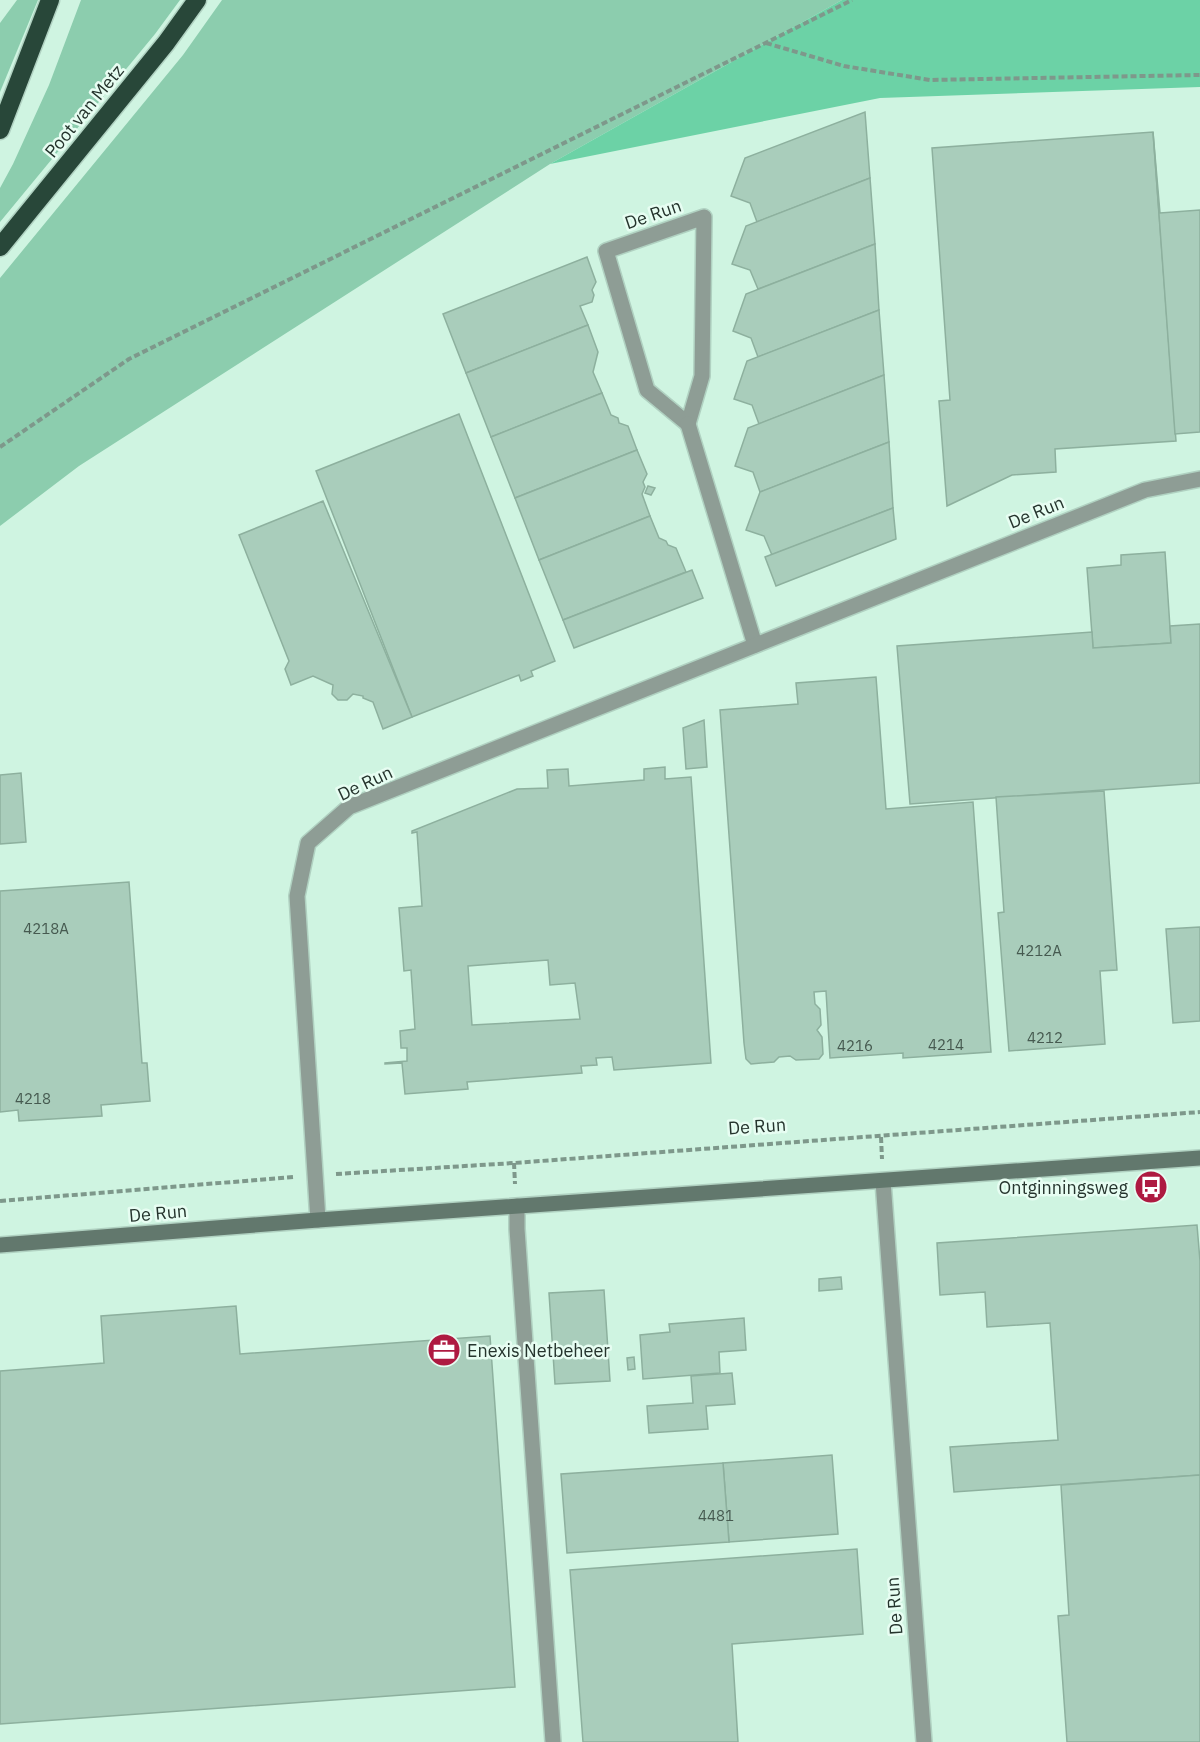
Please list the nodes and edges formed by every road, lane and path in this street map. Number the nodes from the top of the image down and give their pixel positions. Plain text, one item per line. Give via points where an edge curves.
1 (50, 0) edge
2 (197, 0) edge
3 (852, 0) edge
4 (765, 43) junction
5 (1200, 75) edge
6 (0, 130) edge
7 (0, 246) edge
8 (688, 424) junction
9 (0, 447) edge
10 (1200, 479) edge
11 (755, 645) junction
12 (1200, 1112) edge
13 (1200, 1158) edge
14 (317, 1175) junction
15 (883, 1181) junction
16 (0, 1201) edge
17 (517, 1206) junction
18 (318, 1220) junction
19 (0, 1245) edge
20 (554, 1742) edge
21 (924, 1742) edge

1 - 6 highway
2 - 7 highway, Poot van Metz via 166,44
3 - 4 path
4 - 5 path via 844,66 930,80
4 - 9 path via 129,359
8 - 8 street, De Run via 702,376 704,217 606,251 647,390
8 - 11 street
10 - 11 street, De Run via 1145,490
11 - 14 street, De Run via 350,807 308,843 297,896
12 - 14 path, De Run
13 - 15 street, De Run
14 - 16 path, De Run
14 - 18 street, De Run
15 - 17 street, De Run
15 - 21 street, De Run
17 - 18 street, De Run
17 - 20 street
18 - 19 street, De Run

